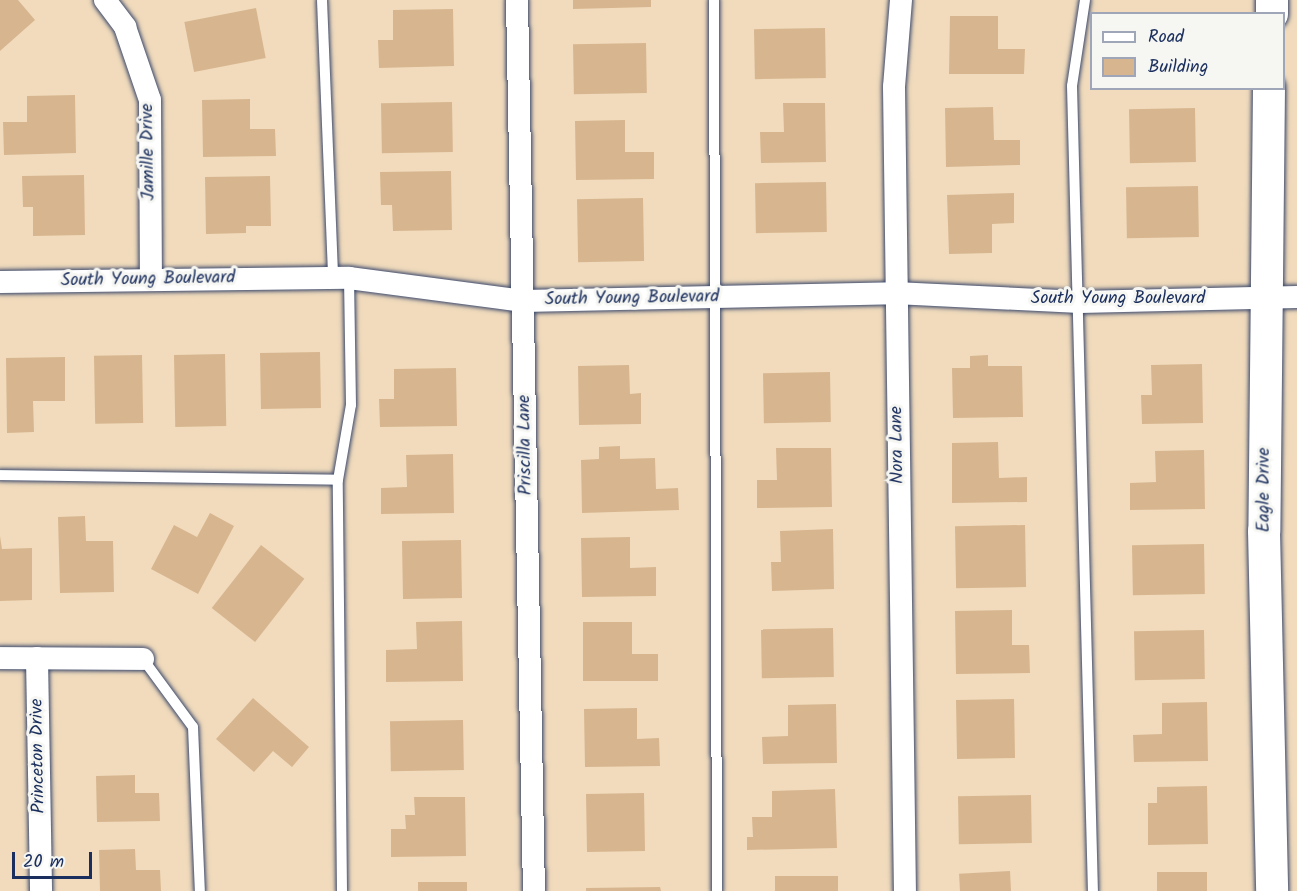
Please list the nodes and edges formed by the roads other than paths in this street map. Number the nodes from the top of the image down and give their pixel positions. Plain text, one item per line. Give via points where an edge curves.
1 (105, 0) edge
2 (322, 0) edge
3 (517, 0) edge
4 (714, 0) edge
5 (901, 0) edge
6 (1085, 0) edge
7 (1269, 90) edge
8 (151, 279) junction
9 (341, 279) junction
10 (0, 282) edge
11 (896, 293) junction
12 (713, 297) junction
13 (1266, 297) junction
14 (1297, 297) edge
15 (523, 302) junction
16 (1080, 302) junction
17 (0, 476) edge
18 (338, 480) junction
19 (36, 657) junction
20 (0, 658) edge
21 (143, 659) joint
22 (41, 891) edge
23 (200, 891) edge
24 (342, 891) edge
25 (534, 891) edge
26 (717, 891) edge
27 (905, 891) edge
28 (1093, 891) edge
29 (1272, 891) edge

1 - 8 street, Jamille Drive via 125,27 150,100
2 - 9 lane
3 - 15 street, Priscilla Lane
4 - 12 lane
5 - 11 street, Nora Lane via 894,87
6 - 16 lane via 1072,86
7 - 13 street, Eagle Drive
8 - 9 street, South Young Boulevard
8 - 10 street, South Young Boulevard
9 - 15 street, South Young Boulevard
9 - 18 lane via 351,405
11 - 12 street, South Young Boulevard
11 - 16 street, South Young Boulevard
11 - 27 street, Nora Lane
12 - 15 street, South Young Boulevard
12 - 26 lane
13 - 14 street, South Young Boulevard
13 - 16 street, South Young Boulevard
13 - 29 street, Eagle Drive via 1264,531
15 - 25 street, Priscilla Lane
16 - 28 lane
17 - 18 lane
18 - 24 lane
19 - 20 street
19 - 21 street
19 - 22 street, Princeton Drive
21 - 23 lane via 193,727

